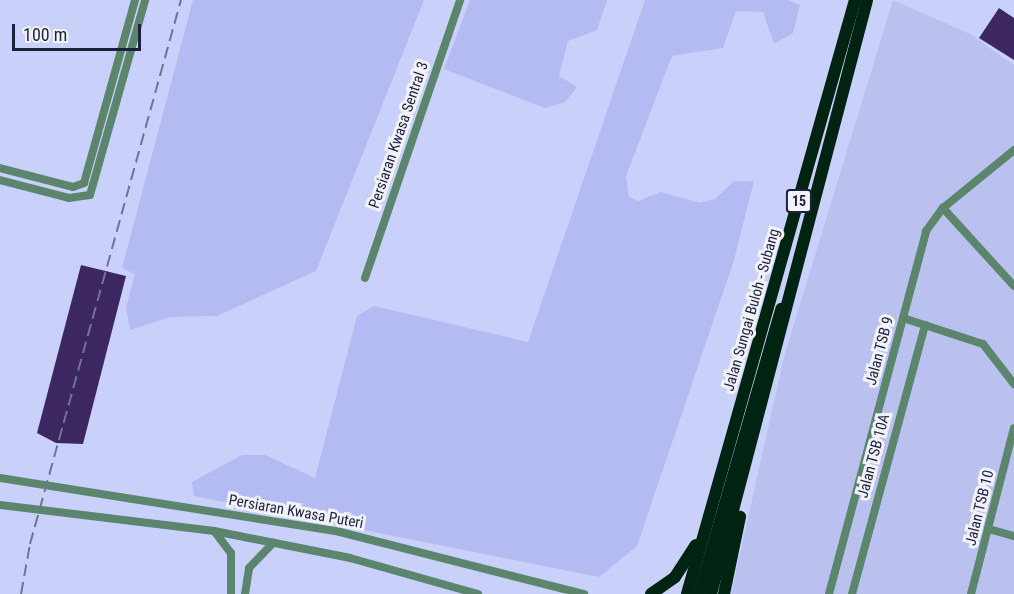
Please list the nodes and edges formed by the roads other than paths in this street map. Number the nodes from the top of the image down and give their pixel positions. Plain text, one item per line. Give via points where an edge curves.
1 (135, 0) edge
2 (145, 0) edge
3 (460, 0) edge
4 (855, 0) edge
5 (867, 0) edge
6 (1014, 150) edge
7 (0, 168) edge
8 (0, 180) edge
9 (84, 183) junction
10 (90, 195) junction
11 (944, 208) junction
12 (812, 215) junction
13 (365, 278) dead end
14 (1014, 286) edge
15 (903, 318) junction
16 (925, 325) junction
17 (1014, 384) edge
18 (1014, 428) edge
19 (749, 454) junction
20 (0, 478) edge
21 (0, 505) edge
22 (707, 526) junction
23 (989, 528) junction
24 (214, 531) junction
25 (1014, 536) edge
26 (274, 543) junction
27 (231, 594) edge
28 (245, 594) edge
29 (478, 594) edge
30 (584, 594) edge
31 (651, 594) edge
32 (687, 594) edge
33 (699, 594) edge
34 (711, 594) edge
35 (724, 594) edge
36 (829, 594) edge
37 (852, 594) edge
38 (971, 594) edge

1 - 9 street
2 - 10 street
3 - 13 street, Persiaran Kwasa Sentral 3
4 - 22 highway, Jalan Sungai Buloh - Subang / 15
5 - 12 highway, 15
6 - 11 street, Jalan TSB 9
7 - 9 street via 74,187
8 - 10 street via 69,198
9 - 10 street
11 - 14 street
11 - 15 street, Jalan TSB 9 via 926,231
12 - 19 highway, 15
12 - 33 highway via 804,225
15 - 16 street
15 - 36 street, Jalan TSB 9
16 - 17 street via 987,347
16 - 37 street, Jalan TSB 10A
18 - 23 street, Jalan TSB 10
19 - 34 highway, 15
19 - 35 highway via 752,469
20 - 30 street, Persiaran Kwasa Puteri via 340,532
21 - 24 street
22 - 31 highway via 684,567
22 - 32 highway, Jalan Sungai Buloh - Subang / 15
23 - 25 street
23 - 38 street, Jalan TSB 10
24 - 26 street
24 - 27 street via 231,553
26 - 28 street via 249,568
26 - 29 street

